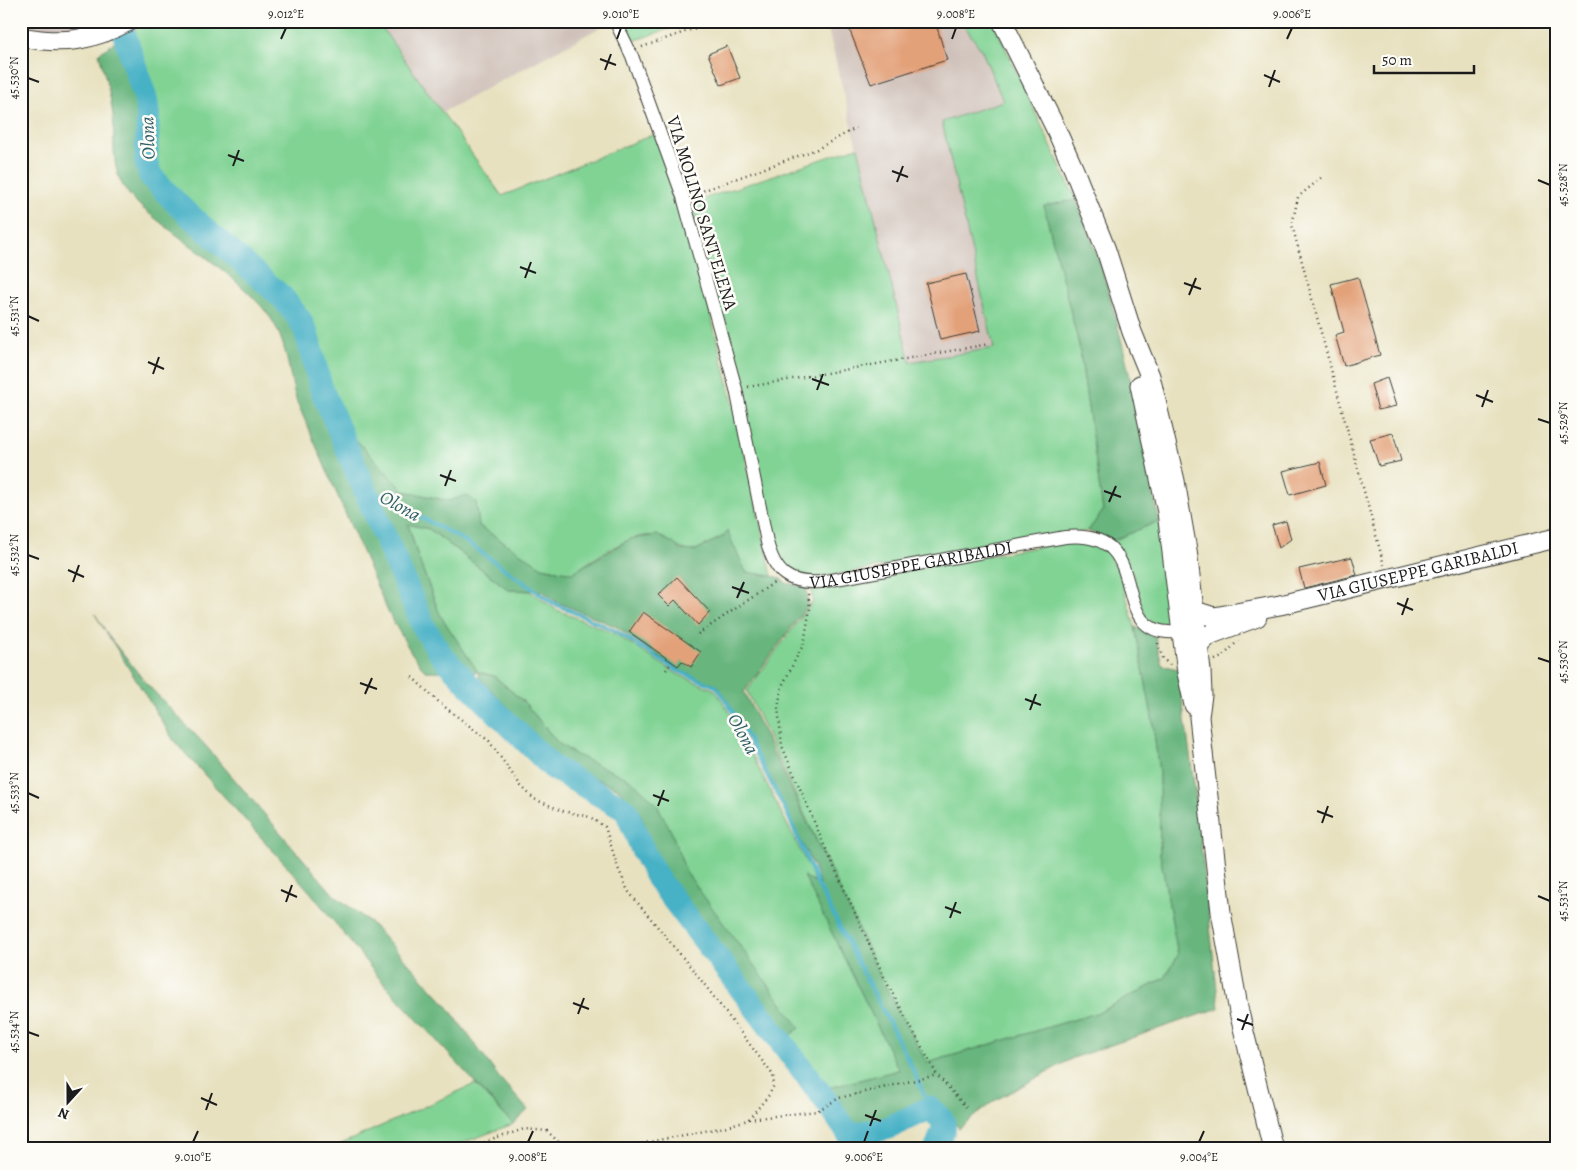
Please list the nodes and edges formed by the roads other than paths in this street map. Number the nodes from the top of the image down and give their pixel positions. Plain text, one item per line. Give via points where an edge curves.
1 (129, 21) edge
2 (615, 21) edge
3 (1002, 21) edge
4 (21, 37) edge
5 (1132, 332) junction
6 (736, 390) joint
7 (1152, 442) junction
8 (1556, 538) edge
9 (1280, 605) junction
10 (1195, 611) junction
11 (1176, 632) dead end
12 (1202, 638) junction
13 (1199, 717) junction
14 (1273, 1149) edge

1 - 4 street via 104,35 68,41
2 - 6 street, VIA MOLINO SANT'ELENA via 630,51 683,197
3 - 5 street via 1074,170 1106,250
5 - 7 street
5 - 10 street via 1150,376 1164,427
6 - 11 street, VIA GIUSEPPE GARIBALDI via 768,548 784,575 807,583 1080,535 1101,541 1114,550 1124,566 1136,612 1144,624 1156,631
7 - 12 street via 1173,504 1190,630
7 - 13 street via 1167,512 1191,698
8 - 9 street, VIA GIUSEPPE GARIBALDI
9 - 10 street, VIA GIUSEPPE GARIBALDI via 1214,617
9 - 12 street, VIA GIUSEPPE GARIBALDI
10 - 12 street
12 - 13 street
13 - 14 street via 1224,931 1239,1012

